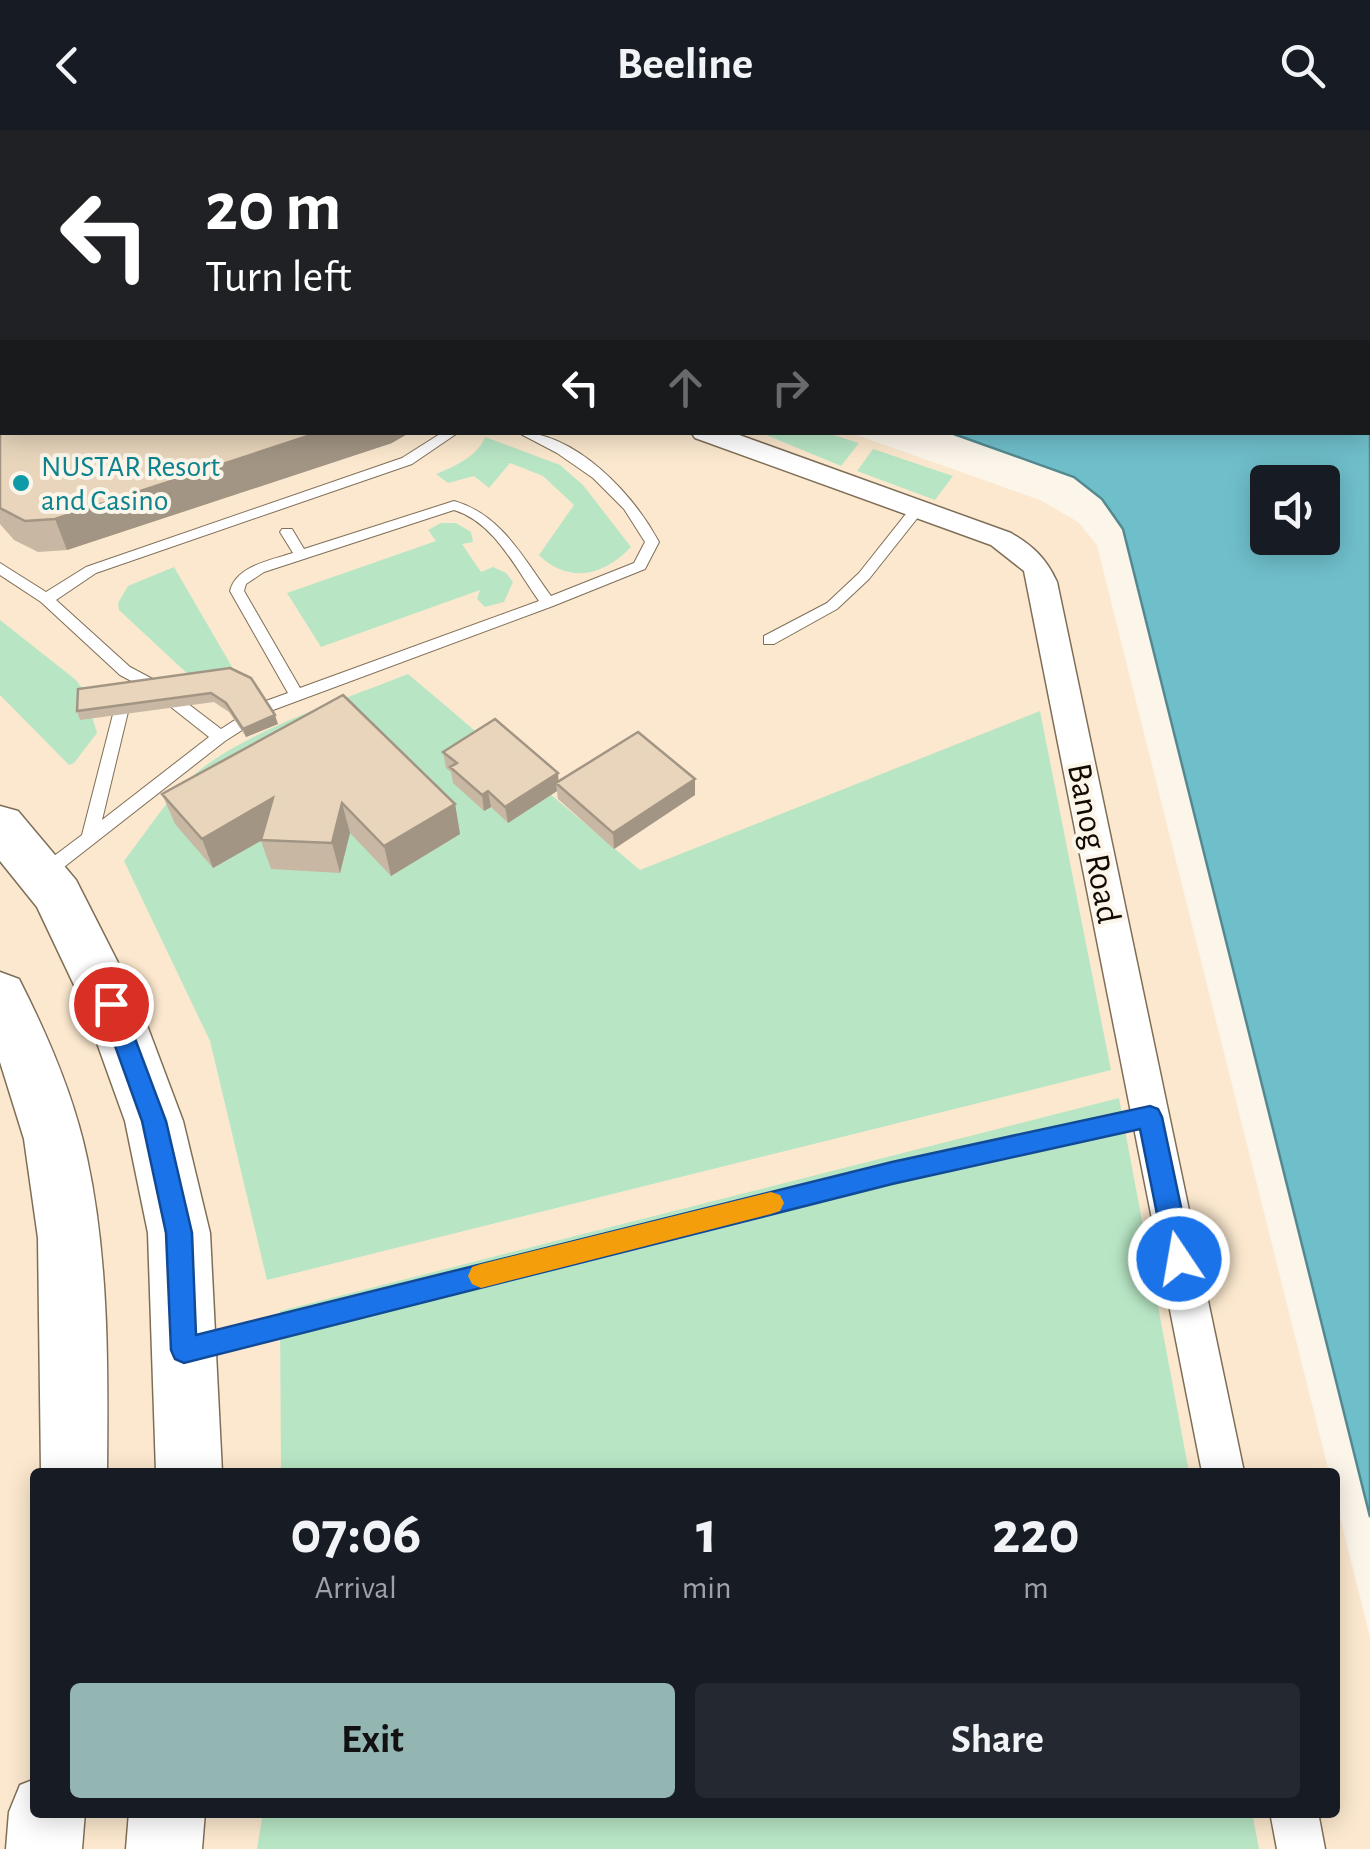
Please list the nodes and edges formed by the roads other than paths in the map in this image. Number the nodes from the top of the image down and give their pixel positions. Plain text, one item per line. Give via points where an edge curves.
1 (449, 435) edge
2 (530, 435) edge
3 (563, 435) edge
4 (712, 435) edge
5 (558, 448) junction
6 (918, 508) junction
7 (287, 532) dead end
8 (302, 554) junction
9 (0, 568) edge
10 (46, 599) junction
11 (548, 603) junction
12 (769, 640) dead end
13 (125, 670) junction
14 (296, 694) junction
15 (220, 737) junction
16 (0, 825) edge
17 (89, 838) junction
18 (42, 874) junction
19 (0, 994) edge
20 (1150, 1117) junction
21 (184, 1350) junction
22 (74, 1468) edge
23 (189, 1468) edge
24 (1223, 1468) edge
25 (47, 1818) edge
26 (167, 1818) edge
27 (1295, 1818) edge
28 (44, 1849) edge
29 (164, 1849) edge
30 (1302, 1849) edge

1 - 10 lane via 424,454 91,570
2 - 5 lane
3 - 5 lane
4 - 6 street, Banog Road
5 - 11 lane via 614,490 652,542 640,566
6 - 12 lane via 832,606
6 - 20 street, Banog Road via 1001,539 1022,552 1043,582
7 - 8 lane
8 - 11 lane via 442,507 468,507
8 - 14 lane via 247,575 236,592
9 - 10 lane
10 - 13 lane
11 - 14 lane
13 - 15 lane
13 - 17 lane via 124,703
14 - 15 lane
15 - 17 lane
16 - 18 highway
17 - 18 lane
18 - 21 highway via 111,1004 154,1121 179,1233
19 - 22 highway via 58,1158 72,1266
20 - 21 lane via 892,1173
20 - 24 street, Banog Road
21 - 23 highway
25 - 28 highway
26 - 29 highway
27 - 30 street

